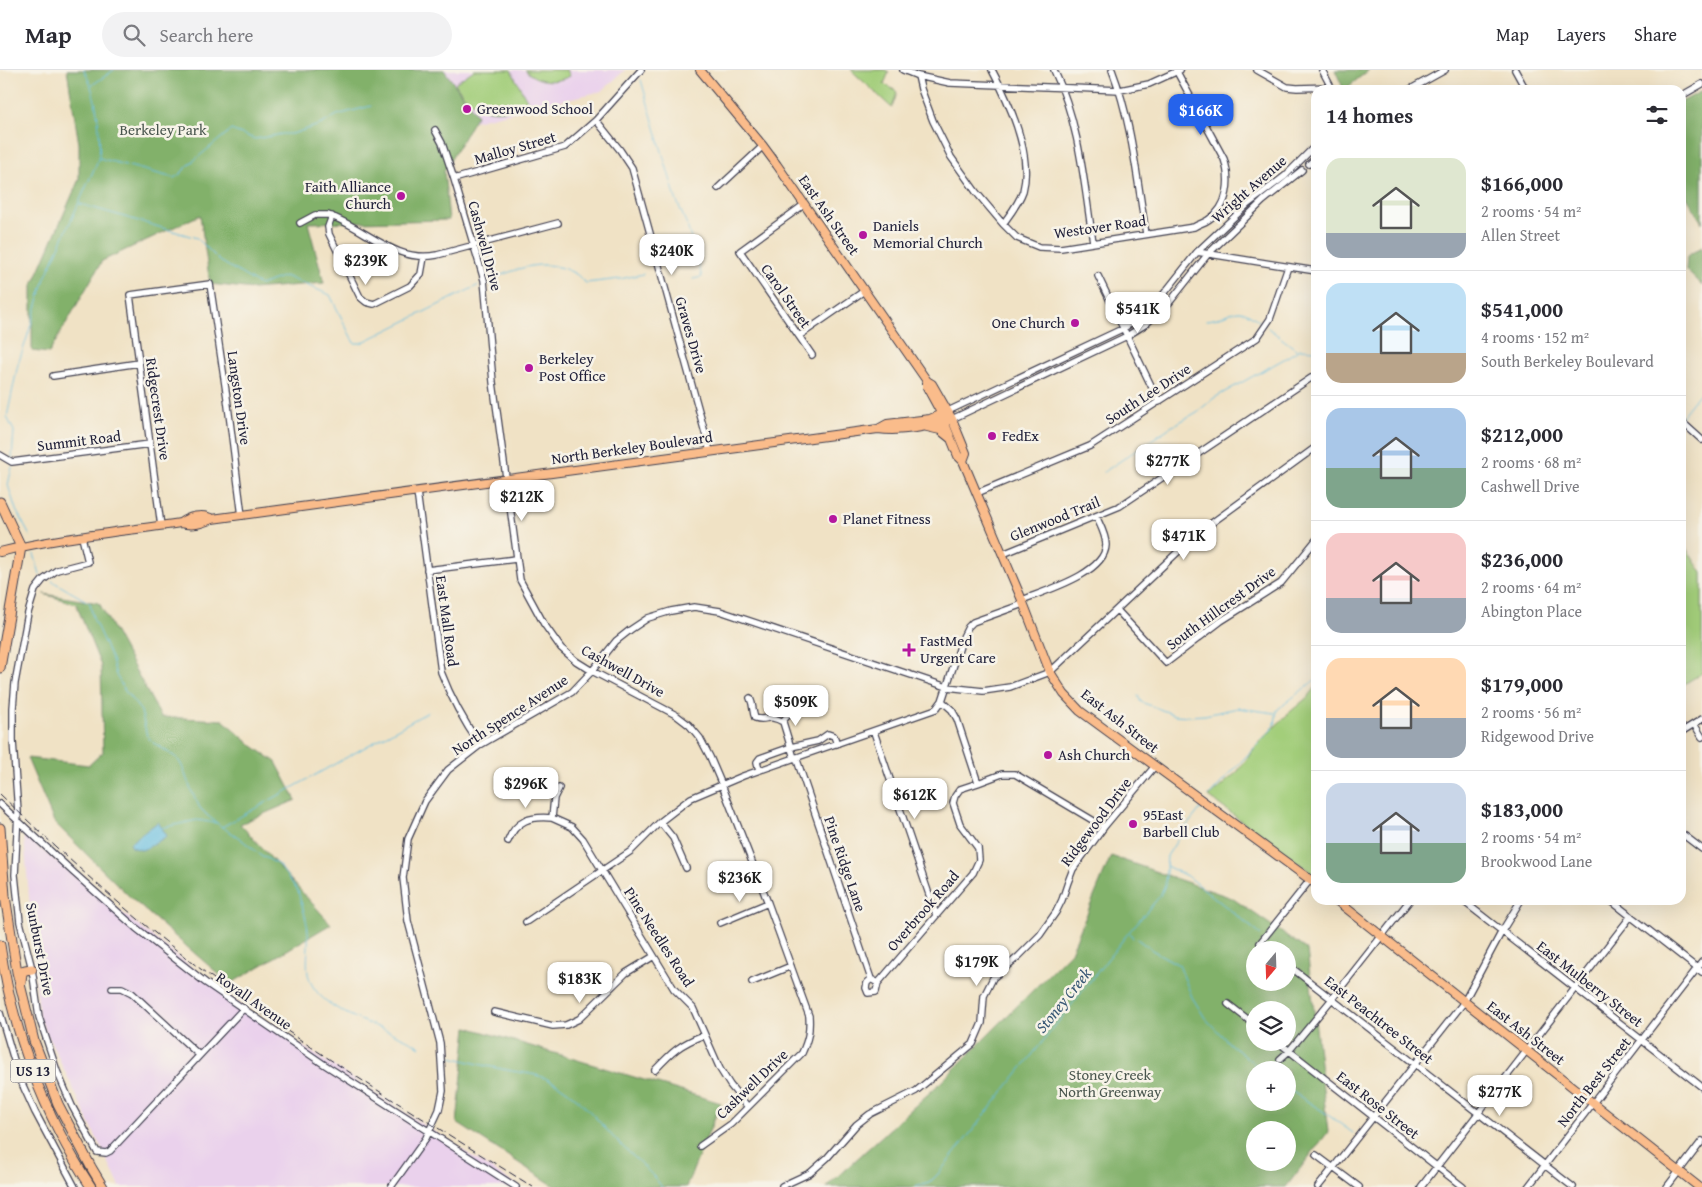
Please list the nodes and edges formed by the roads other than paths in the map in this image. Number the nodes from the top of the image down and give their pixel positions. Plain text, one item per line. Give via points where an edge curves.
1 (642, 70) edge
2 (700, 70) edge
3 (903, 70) edge
4 (992, 70) edge
5 (1054, 70) edge
6 (1112, 70) edge
7 (1257, 70) edge
8 (1322, 70) edge
9 (1446, 70) edge
10 (1515, 70) edge
11 (1178, 71) edge
12 (918, 76) junction
13 (1000, 84) junction
14 (1702, 84) edge
15 (1330, 85) edge
16 (1418, 85) edge
17 (1523, 85) edge
18 (1062, 88) junction
19 (1311, 88) edge
20 (1120, 90) junction
21 (1686, 93) edge
22 (596, 120) junction
23 (434, 130) dead end
24 (763, 146) junction
25 (1311, 150) edge
26 (1302, 170) dead end
27 (454, 179) junction
28 (718, 188) dead end
29 (806, 204) junction
30 (332, 216) junction
31 (300, 222) dead end
32 (558, 224) dead end
33 (1003, 224) junction
34 (1146, 234) junction
35 (1093, 242) junction
36 (474, 245) junction
37 (1197, 252) junction
38 (1208, 254) junction
39 (424, 257) junction
40 (1288, 266) junction
41 (1311, 271) edge
42 (1098, 276) dead end
43 (864, 291) junction
44 (130, 295) joint
45 (1124, 328) junction
46 (799, 336) junction
47 (1127, 336) junction
48 (812, 355) dead end
49 (139, 363) junction
50 (53, 376) dead end
51 (1311, 378) edge
52 (1159, 402) junction
53 (946, 417) junction
54 (1686, 425) edge
55 (922, 426) junction
56 (878, 429) junction
57 (951, 439) junction
58 (1702, 440) edge
59 (150, 444) junction
60 (710, 451) junction
61 (1311, 451) edge
62 (0, 455) edge
63 (964, 461) junction
64 (506, 478) junction
65 (417, 492) junction
66 (977, 493) junction
67 (0, 502) edge
68 (242, 516) junction
69 (1096, 516) junction
70 (161, 526) junction
71 (82, 537) junction
72 (1311, 546) edge
73 (21, 547) junction
74 (0, 552) edge
75 (1003, 554) junction
76 (516, 559) junction
77 (427, 570) junction
78 (1023, 602) junction
79 (1117, 610) junction
80 (0, 668) edge
81 (592, 671) junction
82 (1050, 672) junction
83 (947, 687) junction
84 (750, 698) dead end
85 (942, 701) junction
86 (805, 709) dead end
87 (1702, 719) edge
88 (783, 722) junction
89 (1694, 724) junction
90 (1686, 729) edge
91 (874, 732) junction
92 (1702, 736) edge
93 (837, 744) junction
94 (480, 745) junction
95 (791, 747) junction
96 (796, 757) junction
97 (1155, 766) junction
98 (759, 770) junction
99 (978, 783) junction
100 (722, 785) junction
101 (559, 788) dead end
102 (0, 804) edge
103 (552, 818) junction
104 (18, 822) junction
105 (660, 822) junction
106 (1104, 827) junction
107 (0, 828) edge
108 (1686, 837) edge
109 (508, 841) dead end
110 (1702, 849) edge
111 (686, 868) dead end
112 (602, 870) junction
113 (1311, 881) edge
114 (1311, 884) edge
115 (768, 903) junction
116 (1342, 905) edge
117 (1406, 905) edge
118 (1468, 905) edge
119 (1518, 905) edge
120 (1617, 905) edge
121 (936, 915) junction
122 (1631, 916) junction
123 (526, 922) dead end
124 (720, 923) dead end
125 (1502, 931) junction
126 (1381, 937) junction
127 (1262, 941) edge
128 (0, 945) edge
129 (654, 956) junction
130 (15, 961) junction
131 (1702, 962) edge
132 (791, 966) junction
133 (32, 969) junction
134 (1699, 970) edge
135 (1296, 971) edge
136 (871, 980) junction
137 (752, 982) dead end
138 (878, 983) junction
139 (112, 988) dead end
140 (1576, 989) junction
141 (22, 993) junction
142 (1332, 1000) junction
143 (1464, 1002) junction
144 (1228, 1004) dead end
145 (244, 1008) junction
146 (494, 1012) dead end
147 (0, 1013) edge
148 (1246, 1018) edge
149 (704, 1035) junction
150 (1642, 1040) junction
151 (1296, 1043) edge
152 (1289, 1051) joint
153 (1527, 1052) junction
154 (199, 1055) junction
155 (1280, 1059) dead end
156 (1415, 1063) junction
157 (655, 1070) dead end
158 (1702, 1087) edge
159 (1592, 1103) junction
160 (748, 1107) junction
161 (1478, 1112) junction
162 (1373, 1116) junction
163 (429, 1132) junction
164 (1702, 1142) edge
165 (700, 1146) dead end
166 (1316, 1155) dead end
167 (1545, 1165) junction
168 (1333, 1167) junction
169 (1437, 1167) junction
170 (1679, 1171) junction
171 (782, 1186) edge
172 (75, 1187) edge
173 (90, 1187) edge
174 (103, 1187) edge
175 (391, 1187) edge
176 (516, 1187) edge
177 (1318, 1187) edge
178 (1358, 1187) edge
179 (1421, 1187) edge
180 (1463, 1187) edge
181 (1528, 1187) edge
182 (1573, 1187) edge
183 (1667, 1187) edge
184 (1699, 1187) edge

1 - 22 street, Malloy Street
2 - 24 main road, East Ash Street
3 - 12 street
4 - 13 street
5 - 18 street
6 - 20 street
7 - 19 street via 1287,86
8 - 15 street
9 - 16 street
10 - 17 street
11 - 20 street via 1149,84
11 - 34 street, Westover Road via 1224,159 1228,189 1222,205 1209,219 1194,226
12 - 13 street via 950,83
12 - 33 street, Westover Road via 933,121 952,157
13 - 18 street
13 - 33 street via 1011,108 1026,169 1015,208
14 - 21 street
18 - 20 street
18 - 35 street via 1077,137
20 - 34 street
22 - 27 street, Malloy Street via 565,147
22 - 60 street, Graves Drive via 632,168
23 - 27 street, Cashwell Drive
24 - 28 street
24 - 29 main road, East Ash Street
25 - 37 street, Wright Avenue
26 - 38 street, Wright Avenue
27 - 36 street, Cashwell Drive
29 - 43 main road, East Ash Street
29 - 46 street, Carol Street via 740,251
30 - 31 street via 315,215
30 - 39 street via 400,252
30 - 39 street via 329,234 360,297 366,302 376,304 414,284 421,274
32 - 36 street
33 - 35 street, Westover Road via 1017,238 1039,247 1061,248
34 - 35 street, Westover Road
36 - 39 street
36 - 64 street, Cashwell Drive via 484,280 492,382
37 - 38 street
37 - 45 street, Wright Avenue via 1159,300
38 - 40 street
38 - 47 street, Wright Avenue via 1170,303
40 - 41 street
40 - 52 street, South Lee Drive via 1270,319 1257,338
42 - 45 street
43 - 46 street
43 - 53 main road, East Ash Street via 927,381 927,388
44 - 49 street, Ridgecrest Drive
44 - 68 street, Langston Drive via 210,284
45 - 47 street
45 - 53 street, Wright Avenue
46 - 48 street, Carol Street
47 - 52 street
47 - 53 street, Wright Avenue
49 - 50 street
49 - 59 street, Ridgecrest Drive
51 - 69 street, Glenwood Trail via 1120,506
52 - 66 street, South Lee Drive via 1090,446
53 - 55 main road, North Berkeley Boulevard
53 - 56 main road, North Berkeley Boulevard via 887,424
53 - 57 main road, East Ash Street
53 - 63 main road, East Ash Street via 966,453
54 - 58 street
55 - 56 main road, North Berkeley Boulevard via 889,431
55 - 57 main road via 940,430
56 - 60 main road, North Berkeley Boulevard
57 - 63 main road, East Ash Street via 958,456
59 - 62 street, Summit Road via 12,462
59 - 70 street, Ridgecrest Drive
60 - 64 main road, North Berkeley Boulevard
61 - 79 street via 1198,533
63 - 66 main road, East Ash Street
64 - 65 main road, North Berkeley Boulevard
64 - 76 street, Cashwell Drive
65 - 68 main road, North Berkeley Boulevard
65 - 77 street, East Mall Road
66 - 75 main road, East Ash Street
67 - 73 highway
68 - 70 main road, North Berkeley Boulevard via 206,516
69 - 75 street, Glenwood Trail
69 - 78 street via 1106,547 1096,566
70 - 71 main road, North Berkeley Boulevard
71 - 73 main road, North Berkeley Boulevard
71 - 104 street, Sunburst Drive via 88,562 58,570 43,580 35,590 28,613 13,708
72 - 79 street, South Hillcrest Drive via 1281,583 1221,621 1166,663
73 - 74 main road, North Berkeley Boulevard
73 - 80 highway
75 - 78 main road, East Ash Street
76 - 77 street
76 - 81 street, Cashwell Drive via 520,580 544,624 561,648
77 - 94 street, East Mall Road via 441,672 450,695
78 - 82 main road, East Ash Street
78 - 83 street via 974,622 968,628
79 - 82 street
81 - 83 street, North Spence Avenue via 616,641 648,618 694,607 720,611
81 - 94 street, North Spence Avenue via 572,692
81 - 100 street, Cashwell Drive via 689,725 700,738
82 - 83 street, North Spence Avenue via 1010,688 983,691
82 - 97 main road, East Ash Street via 1080,711
83 - 85 street
84 - 88 street via 755,718 772,717
85 - 91 street via 936,710
85 - 99 street via 957,719
86 - 88 street via 791,713
87 - 89 street
88 - 95 street
89 - 90 street
89 - 92 street
91 - 93 street
91 - 121 street
93 - 95 street via 834,736 828,734 818,741
93 - 96 street
94 - 163 street, North Spence Avenue via 448,770 425,801 408,839 403,878 408,920 440,1042 444,1085 439,1110
95 - 96 street, Pine Ridge Lane via 796,750
95 - 98 street via 758,760
96 - 98 street
96 - 136 street, Pine Ridge Lane
97 - 106 street, Ridgewood Drive
97 - 113 main road, East Ash Street
98 - 100 street
99 - 106 street, Overbrook Road via 1002,774 1015,774
99 - 121 street, Overbrook Road via 960,789 953,803 960,824 978,848 979,860 973,873
100 - 105 street via 691,798
100 - 115 street, Cashwell Drive
101 - 103 street via 554,798
102 - 104 street, Royall Avenue
103 - 109 street via 528,819 520,823 512,830
103 - 112 street, Pine Needles Road via 572,827
104 - 133 street, Sunburst Drive via 15,875 19,917
104 - 145 street, Royall Avenue via 136,928 206,983
105 - 111 street via 673,838
105 - 112 street via 631,851
106 - 171 street, Ridgewood Drive via 1074,869 1062,900 1040,935 988,986 982,1023 973,1044 916,1091 870,1114 856,1125 810,1173
107 - 130 highway, US 13 via 5,896
108 - 110 street
112 - 123 street
112 - 129 street, Pine Needles Road
114 - 127 street
115 - 124 street
115 - 132 street, Cashwell Drive
116 - 126 main road, East Ash Street
117 - 126 street
118 - 125 street, East Mulberry Street
119 - 125 street
120 - 122 street
121 - 138 street, Overbrook Road
122 - 134 street
122 - 140 street
125 - 140 street, East Mulberry Street
125 - 143 street
126 - 142 street
126 - 143 main road, East Ash Street
128 - 173 highway, US 13 via 5,978 24,1047 50,1113
129 - 146 street via 626,973 579,1019 566,1025 553,1026
129 - 149 street, Pine Needles Road via 674,989 693,1008
130 - 133 highway via 20,968
130 - 141 highway, US 13
131 - 134 street, North Best Street
132 - 137 street
132 - 160 street, Cashwell Drive via 809,1016 808,1040 802,1053
133 - 141 highway via 22,973
133 - 154 street, Sunburst Drive via 40,1017 57,1071 97,1152 110,1151
134 - 150 street, North Best Street
135 - 142 street, East Peachtree Street
136 - 138 street
136 - 138 street via 867,982 868,993 876,992
139 - 154 street via 132,992
140 - 150 street, East Mulberry Street
140 - 153 street
141 - 174 highway, US 13 via 34,1041 58,1104
142 - 151 street
142 - 156 street, East Peachtree Street
143 - 153 main road, East Ash Street
143 - 156 street
144 - 148 street
145 - 154 street, Sunburst Drive
145 - 163 street, Royall Avenue
147 - 172 street via 19,1077
149 - 157 street via 685,1042
149 - 160 street, Pine Needles Road via 720,1069
150 - 158 street, East Mulberry Street
150 - 159 street, North Best Street
152 - 155 street
152 - 162 street, East Rose Street
153 - 159 main road, East Ash Street
153 - 161 street
156 - 161 street, East Peachtree Street
156 - 162 street
159 - 167 street, North Best Street
159 - 170 main road, East Ash Street
160 - 165 street, Cashwell Drive
161 - 167 street, East Peachtree Street
161 - 169 street
162 - 168 street
162 - 169 street, East Rose Street
163 - 175 street, North Spence Avenue
163 - 176 street, Royall Avenue
164 - 170 street
166 - 168 street
167 - 181 street, North Best Street
167 - 182 street, East Peachtree Street
168 - 177 street
168 - 178 street
169 - 179 street
169 - 180 street, East Rose Street
170 - 183 street
170 - 184 main road, East Ash Street

